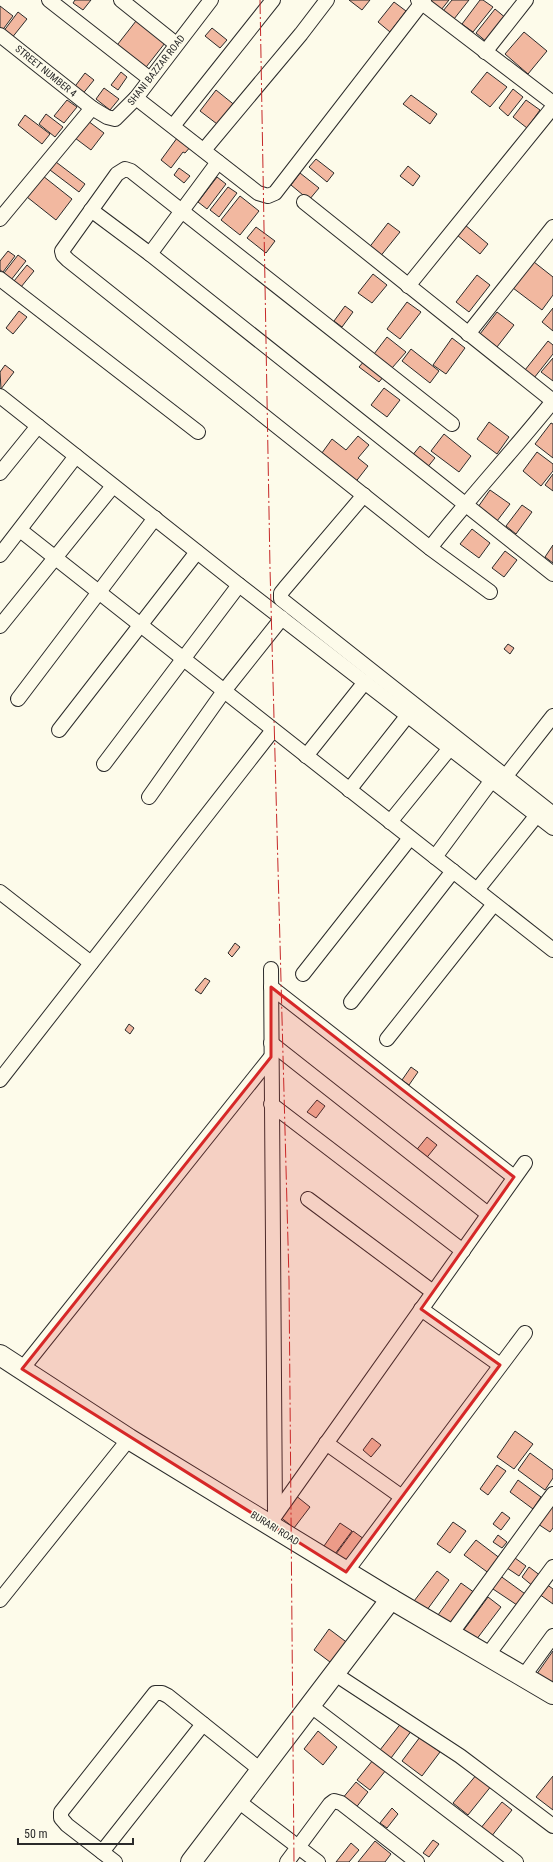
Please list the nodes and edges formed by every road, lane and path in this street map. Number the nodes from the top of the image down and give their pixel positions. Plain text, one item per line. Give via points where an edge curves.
1 (48, 0) edge
2 (121, 0) edge
3 (211, 0) edge
4 (273, 0) edge
5 (327, 0) edge
6 (526, 0) edge
7 (422, 1) edge
8 (0, 35) edge
9 (176, 44) junction
10 (485, 52) junction
11 (150, 79) junction
12 (136, 98) junction
13 (553, 103) edge
14 (553, 107) edge
15 (92, 108) junction
16 (173, 126) junction
17 (204, 150) junction
18 (218, 162) junction
19 (304, 202) dead end
20 (90, 210) junction
21 (182, 211) junction
22 (0, 219) edge
23 (553, 227) edge
24 (150, 254) junction
25 (0, 279) edge
26 (408, 286) junction
27 (468, 334) junction
28 (0, 396) edge
29 (553, 401) edge
30 (452, 424) dead end
31 (38, 426) junction
32 (198, 432) dead end
33 (76, 456) junction
34 (0, 473) edge
35 (113, 486) junction
36 (364, 494) junction
37 (464, 504) junction
38 (155, 518) junction
39 (20, 530) junction
40 (430, 548) junction
41 (197, 552) junction
42 (0, 555) edge
43 (54, 558) junction
44 (553, 574) edge
45 (239, 585) junction
46 (98, 592) junction
47 (490, 592) dead end
48 (282, 618) junction
49 (140, 625) junction
50 (0, 626) edge
51 (183, 659) junction
52 (365, 682) junction
53 (224, 692) junction
54 (18, 699) dead end
55 (408, 715) junction
56 (553, 716) edge
57 (59, 730) dead end
58 (273, 730) junction
59 (450, 748) junction
60 (306, 756) junction
61 (104, 764) dead end
62 (498, 779) junction
63 (349, 790) junction
64 (149, 797) dead end
65 (553, 814) edge
66 (537, 815) junction
67 (390, 822) junction
68 (553, 828) edge
69 (410, 838) junction
70 (435, 857) junction
71 (453, 871) junction
72 (477, 890) junction
73 (0, 892) edge
74 (494, 904) junction
75 (553, 950) edge
76 (91, 963) junction
77 (271, 969) dead end
78 (303, 974) dead end
79 (271, 987) junction
80 (351, 1002) dead end
81 (387, 1039) dead end
82 (271, 1050) junction
83 (0, 1080) edge
84 (271, 1104) junction
85 (525, 1163) dead end
86 (514, 1177) junction
87 (308, 1200) dead end
88 (488, 1214) junction
89 (463, 1251) junction
90 (433, 1292) junction
91 (421, 1309) junction
92 (525, 1333) dead end
93 (0, 1355) edge
94 (500, 1365) junction
95 (22, 1369) junction
96 (129, 1439) junction
97 (326, 1443) junction
98 (553, 1494) edge
99 (402, 1497) junction
100 (272, 1520) junction
101 (553, 1567) edge
102 (346, 1572) junction
103 (391, 1599) junction
104 (0, 1600) edge
105 (451, 1634) junction
106 (553, 1636) edge
107 (487, 1656) junction
108 (335, 1674) junction
109 (522, 1676) junction
110 (553, 1694) edge
111 (310, 1706) junction
112 (204, 1724) junction
113 (262, 1771) junction
114 (238, 1801) junction
115 (553, 1826) edge
116 (298, 1847) junction
117 (102, 1852) junction
118 (115, 1862) edge
119 (191, 1862) edge
120 (287, 1862) edge
121 (318, 1862) edge
122 (417, 1862) edge
123 (516, 1862) edge

1 - 11 street
2 - 9 street
3 - 9 street, SHANI BAZZAR ROAD
4 - 16 street
5 - 17 street
6 - 10 street
7 - 10 street
7 - 18 street via 275,193 268,196 258,193
8 - 15 street, STREET NUMBER 4
9 - 11 street, SHANI BAZZAR ROAD
10 - 13 street
11 - 12 street, SHANI BAZZAR ROAD
12 - 15 street, SHANI BAZZAR ROAD via 115,119
12 - 16 street
14 - 26 street
15 - 22 street
16 - 17 street
17 - 18 street
18 - 21 street
19 - 26 street
20 - 21 street via 117,174 125,168
20 - 24 street
20 - 36 street via 64,246 63,254
21 - 24 street
21 - 30 street
23 - 27 street
24 - 37 street
25 - 32 street
26 - 27 street
27 - 29 street
28 - 31 street
29 - 37 street
31 - 33 street
31 - 34 street
33 - 35 street
33 - 39 street
35 - 38 street
35 - 43 street
36 - 40 street
36 - 62 street via 281,593 281,599
37 - 40 street
37 - 44 street
38 - 41 street
38 - 46 street
39 - 42 street
39 - 43 street
40 - 47 street
41 - 45 street
41 - 49 street
43 - 46 street
43 - 50 street
45 - 48 street
45 - 51 street
46 - 49 street
46 - 54 street
48 - 52 street
48 - 53 street
49 - 51 street
49 - 57 street
51 - 53 street
51 - 61 street
52 - 55 street
52 - 60 street
53 - 58 street
53 - 64 street
55 - 59 street
55 - 63 street
56 - 62 street
58 - 60 street
58 - 76 street
59 - 62 street
59 - 67 street
60 - 63 street
62 - 65 street
62 - 66 street
62 - 70 street
63 - 67 street
66 - 68 street
66 - 72 street
67 - 69 street
69 - 70 street
69 - 78 street
70 - 71 street
71 - 72 street
71 - 80 street
72 - 74 street
73 - 76 street
74 - 75 street
74 - 81 street
76 - 83 street
77 - 79 street
79 - 82 street
79 - 86 street
82 - 84 street
82 - 88 street
82 - 95 street
84 - 89 street
84 - 100 street
85 - 86 street
86 - 88 street
87 - 90 street
88 - 89 street
89 - 90 street
90 - 91 street
91 - 94 street
91 - 97 street
92 - 94 street
93 - 95 main road, BURARI ROAD
94 - 99 street
95 - 96 main road, BURARI ROAD
96 - 100 main road, BURARI ROAD
96 - 104 street
97 - 99 street
97 - 100 street
98 - 105 street
99 - 102 street
100 - 102 main road, BURARI ROAD
101 - 107 street
102 - 103 main road, BURARI ROAD
103 - 105 main road, BURARI ROAD
103 - 108 main road
105 - 107 main road, BURARI ROAD
106 - 109 street
107 - 109 main road, BURARI ROAD
108 - 111 main road
108 - 115 street via 460,1756
109 - 110 main road, BURARI ROAD
111 - 113 main road
111 - 123 street
112 - 113 street
112 - 117 street
112 - 117 street via 168,1696 155,1693 64,1806 61,1818
113 - 114 main road
114 - 116 street
114 - 119 main road
116 - 120 street
116 - 121 street
116 - 122 street via 334,1801 341,1803
117 - 118 street

